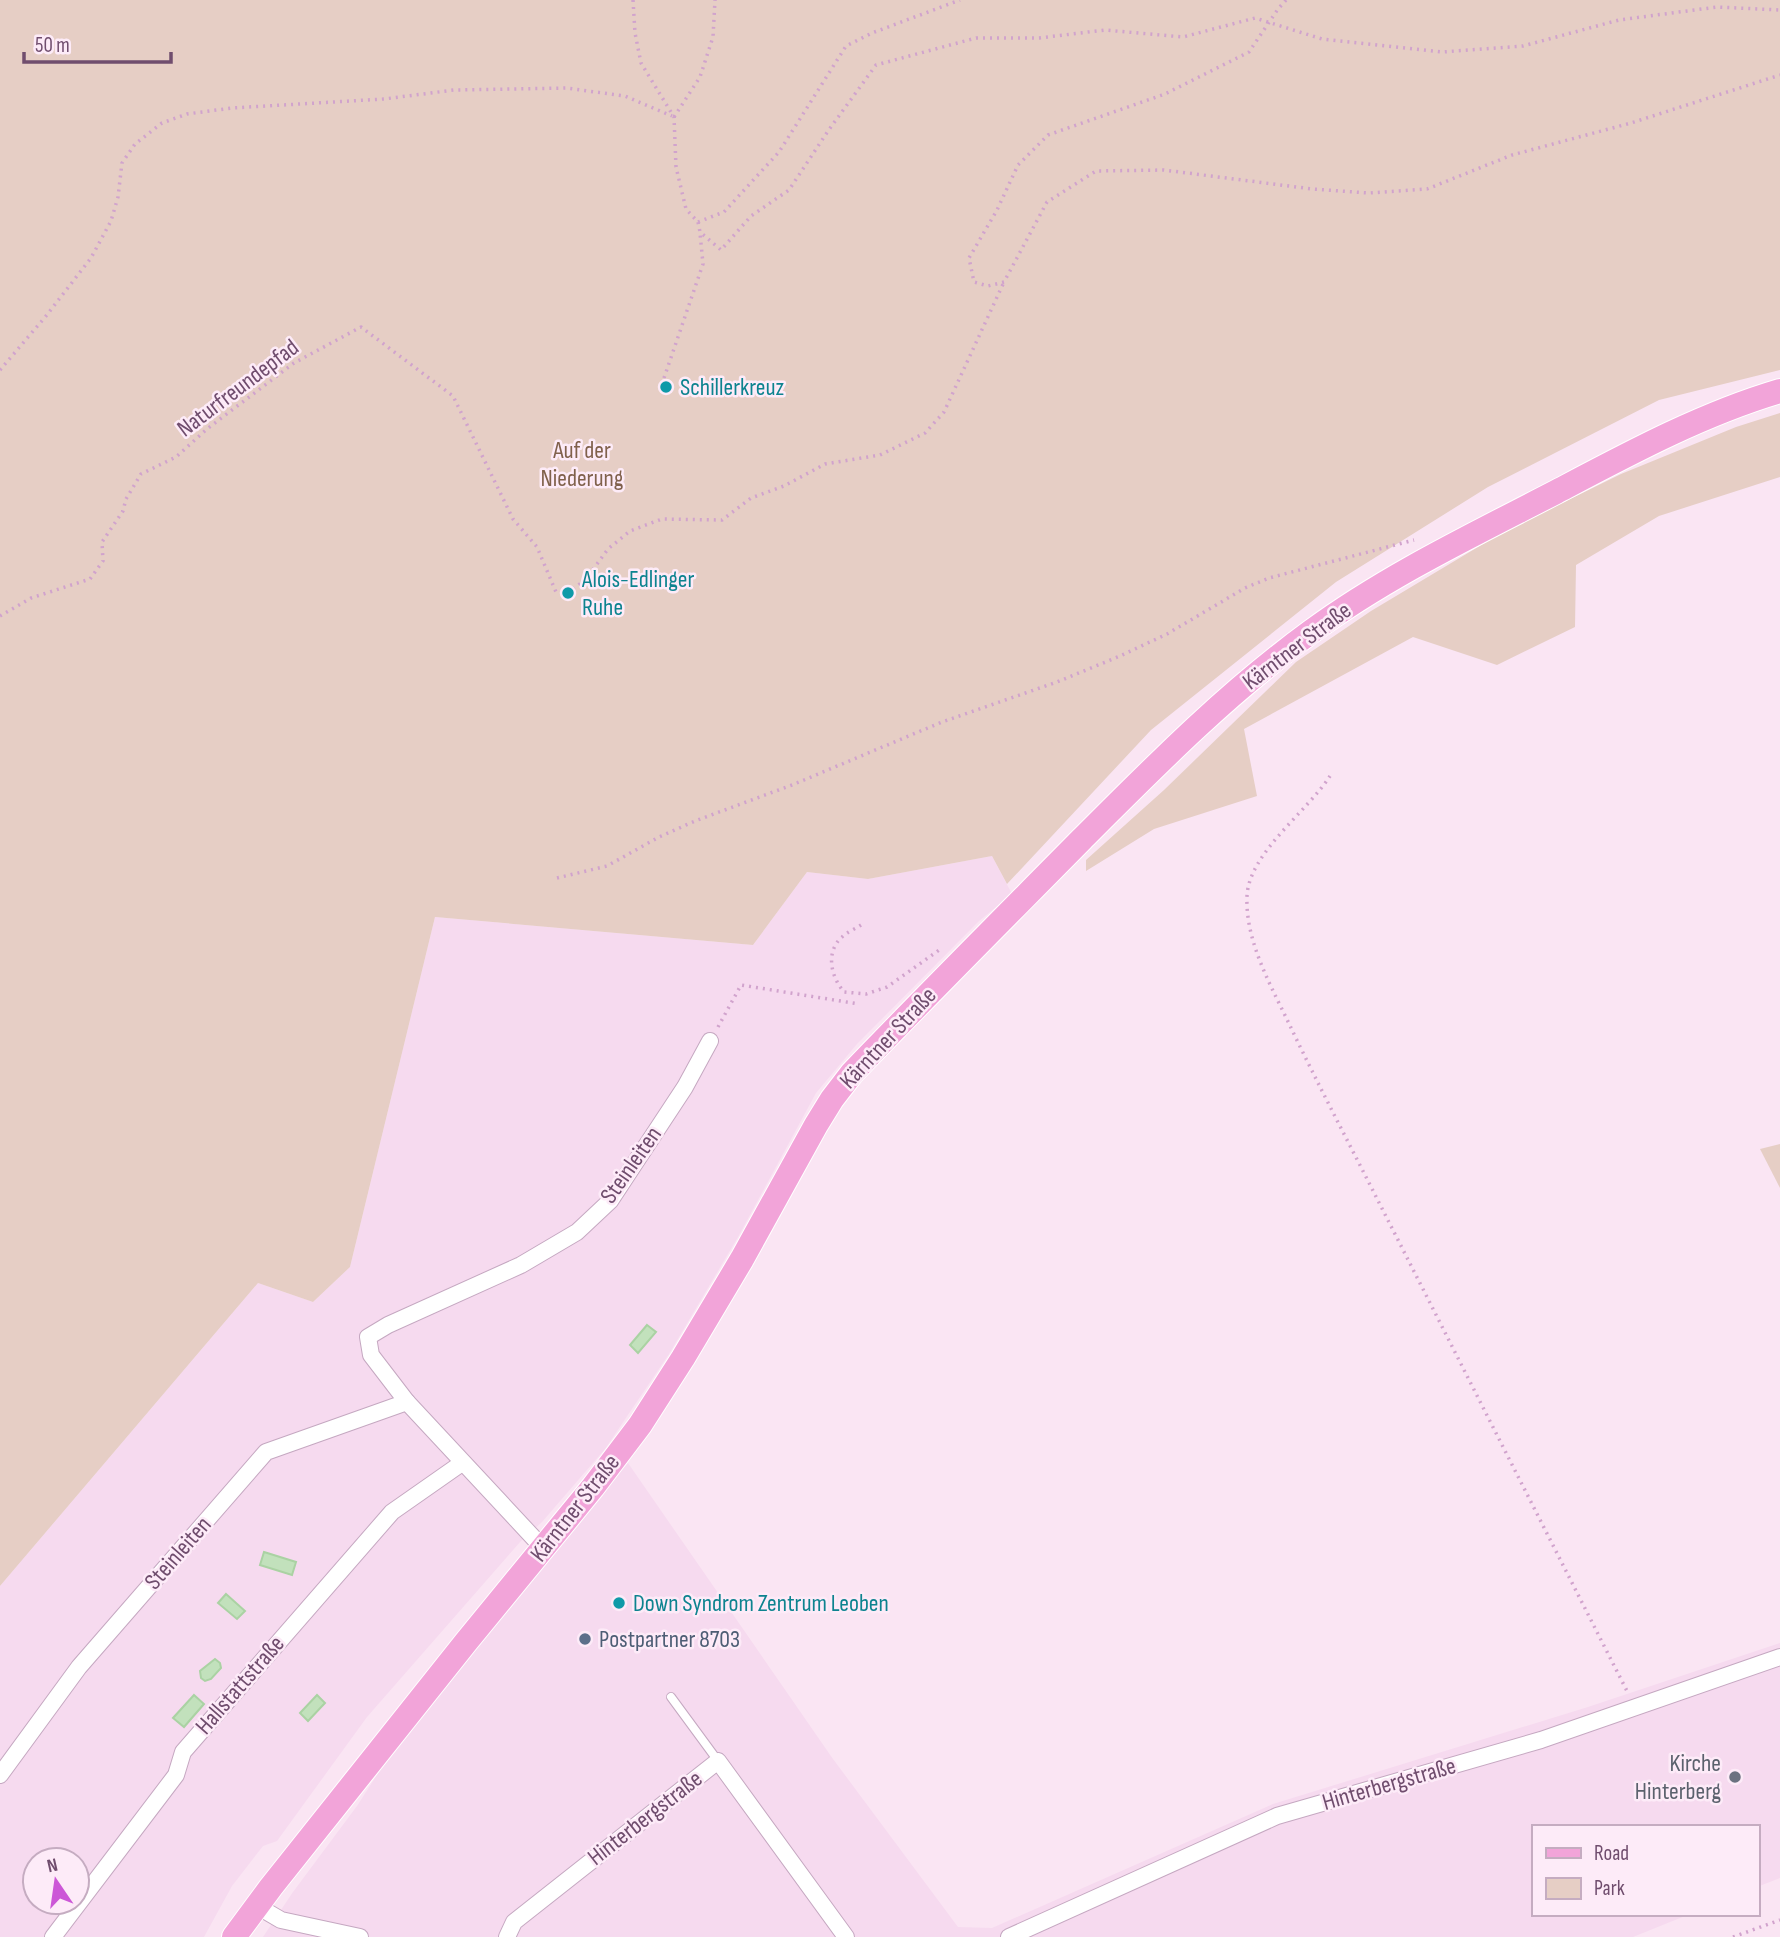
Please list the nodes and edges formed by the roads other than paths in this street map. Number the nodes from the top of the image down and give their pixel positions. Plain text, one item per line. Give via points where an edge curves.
1 (1780, 391) edge
2 (710, 1041) road end
3 (407, 1402) junction
4 (462, 1463) junction
5 (543, 1548) junction
6 (1780, 1657) edge
7 (671, 1697) dead end
8 (718, 1761) junction
9 (0, 1775) edge
10 (257, 1906) junction
11 (53, 1937) edge
12 (234, 1937) edge
13 (360, 1937) edge
14 (507, 1937) edge
15 (846, 1937) edge
16 (1009, 1937) edge

1 - 5 main road, Kärntner Straße via 1708,418 1587,475 1399,575 1312,631 1182,741 852,1073 832,1099 743,1259 640,1425
2 - 3 street, Steinleiten via 610,1201 577,1232 521,1265 368,1337 371,1355
3 - 4 street, Steinleiten
3 - 9 street, Steinleiten via 266,1452 79,1667
4 - 5 street, Steinleiten
4 - 11 street, Hallstattstraße via 392,1511 255,1666 183,1752 176,1775
5 - 10 main road, Kärntner Straße
6 - 16 street, Hinterbergstraße via 1541,1740 1277,1816
7 - 8 lane
8 - 14 street, Hinterbergstraße via 514,1922
8 - 15 street, Hinterbergstraße
10 - 12 main road, Kärntner Straße
10 - 13 street via 281,1920

